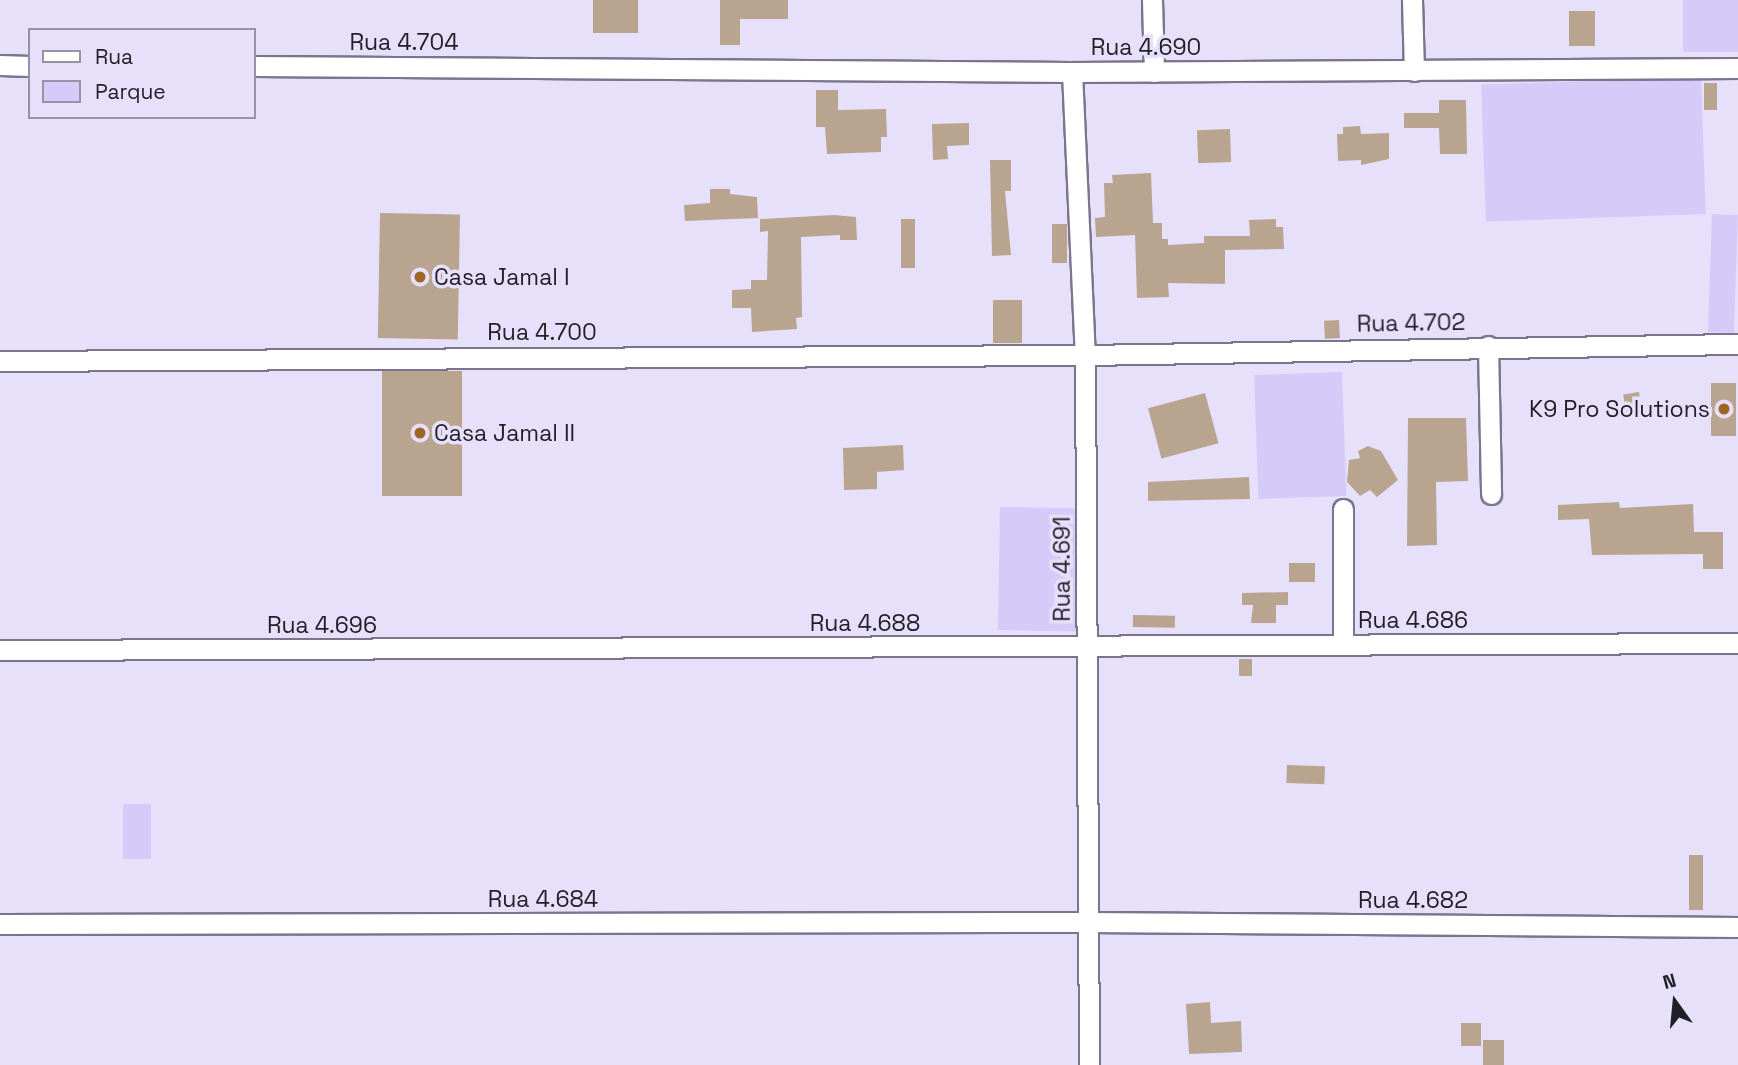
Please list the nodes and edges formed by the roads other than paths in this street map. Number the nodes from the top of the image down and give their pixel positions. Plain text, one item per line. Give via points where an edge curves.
1 (1152, 0) edge
2 (1412, 0) edge
3 (0, 65) edge
4 (28, 65) edge
5 (256, 66) edge
6 (555, 66) joint
7 (1738, 68) edge
8 (1414, 71) junction
9 (1072, 72) junction
10 (1154, 72) junction
11 (1738, 344) edge
12 (1488, 346) junction
13 (1085, 355) junction
14 (0, 361) edge
15 (1491, 494) dead end
16 (1343, 509) dead end
17 (1738, 643) edge
18 (1343, 645) junction
19 (1087, 646) junction
20 (644, 649) joint
21 (0, 650) edge
22 (1087, 922) junction
23 (0, 924) edge
24 (1738, 927) edge
25 (1089, 1065) edge

1 - 10 street
2 - 8 street
3 - 4 street
5 - 6 street, Rua 4.704
6 - 9 street, Rua 4.690
7 - 8 street, Rua 4.690
8 - 10 street, Rua 4.690
9 - 10 street, Rua 4.690
9 - 13 street, Rua 4.691
11 - 12 street, Rua 4.702
12 - 13 street, Rua 4.702
12 - 15 street
13 - 14 street, Rua 4.700
13 - 19 street, Rua 4.691
16 - 18 street
17 - 18 street, Rua 4.686
18 - 19 street, Rua 4.686
19 - 20 street, Rua 4.688
19 - 22 street, Rua 4.691
20 - 21 street, Rua 4.696
22 - 23 street, Rua 4.684
22 - 24 street, Rua 4.682
22 - 25 street, Rua 4.691

